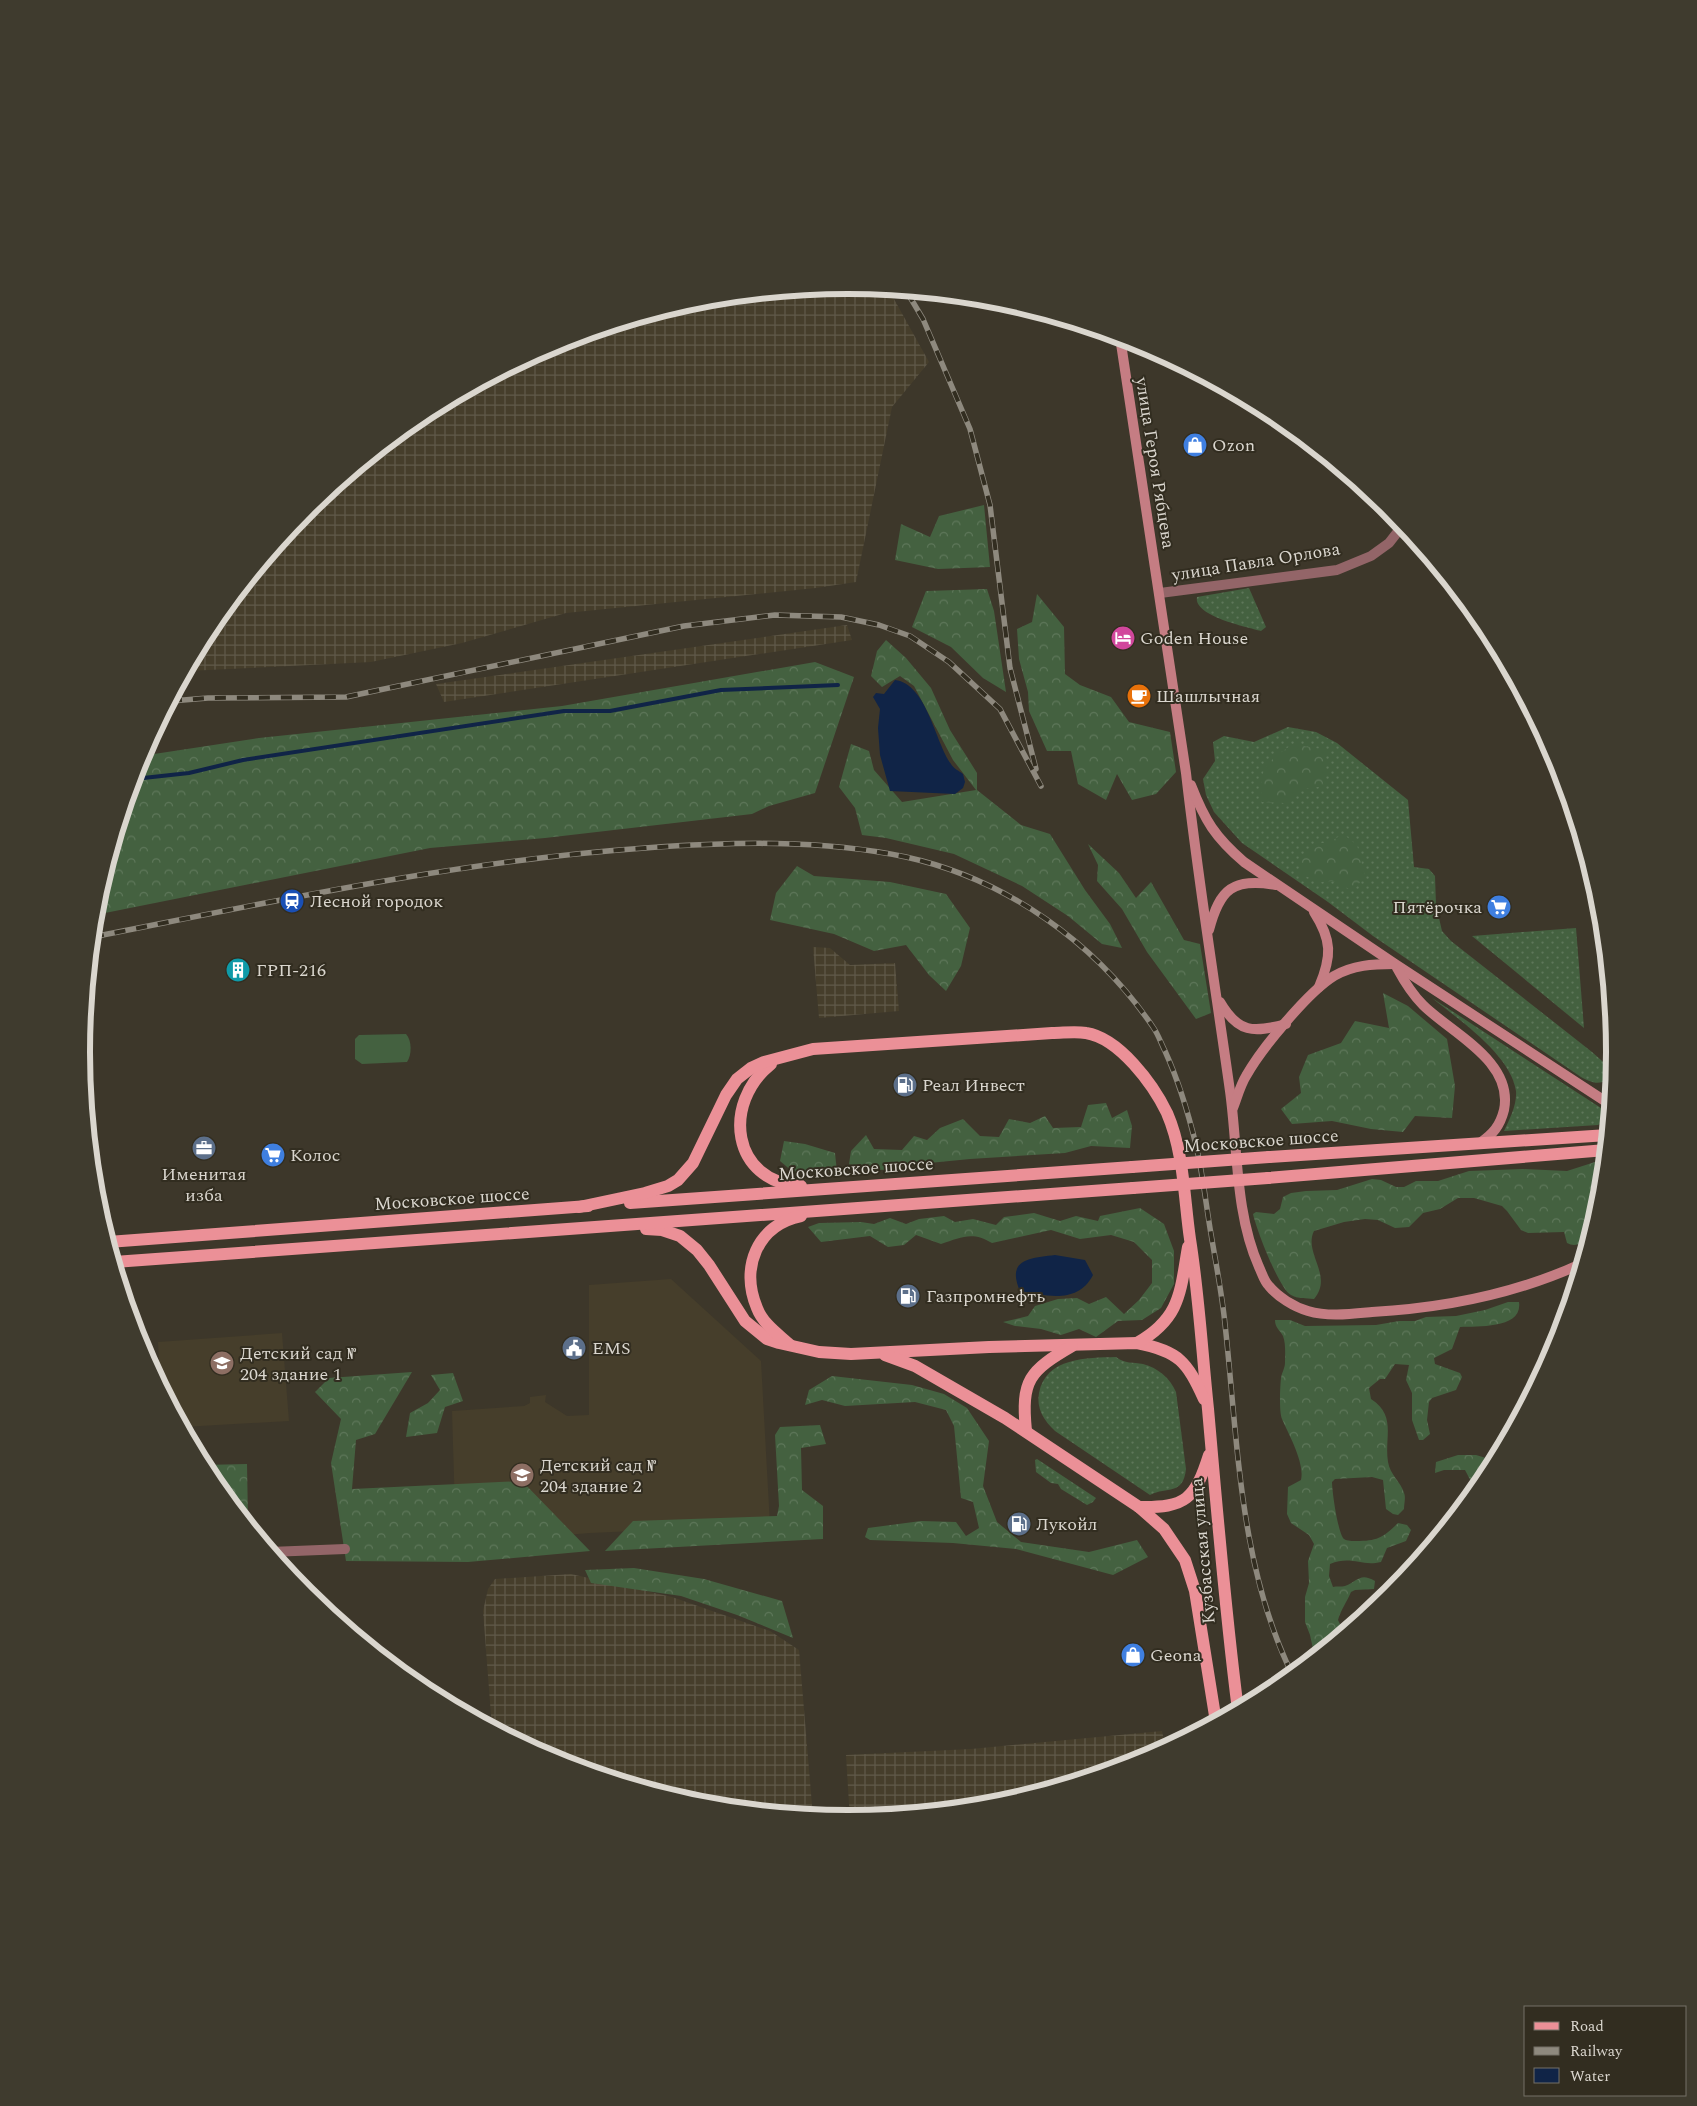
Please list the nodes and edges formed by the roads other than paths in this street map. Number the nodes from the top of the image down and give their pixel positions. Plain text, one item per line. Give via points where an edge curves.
1 (1121, 346) edge
2 (1398, 531) edge
3 (1160, 593) junction
4 (1186, 773) junction
5 (1280, 886) junction
6 (1312, 908) junction
7 (1207, 936) junction
8 (1395, 964) junction
9 (1319, 988) junction
10 (1216, 996) junction
11 (1286, 1024) junction
12 (777, 1059) junction
13 (1605, 1101) edge
14 (1232, 1110) junction
15 (1602, 1135) edge
16 (1478, 1144) junction
17 (1601, 1150) edge
18 (1574, 1153) junction
19 (1600, 1156) edge
20 (836, 1188) junction
21 (579, 1207) junction
22 (834, 1209) junction
23 (582, 1228) junction
24 (1190, 1237) junction
25 (114, 1242) edge
26 (120, 1262) edge
27 (1576, 1266) edge
28 (1138, 1343) junction
29 (790, 1345) junction
30 (1073, 1345) junction
31 (880, 1353) junction
32 (1207, 1406) junction
33 (1026, 1431) junction
34 (1212, 1448) junction
35 (1139, 1507) junction
36 (344, 1549) dead end
37 (277, 1552) edge
38 (1237, 1704) edge
39 (1215, 1717) edge

1 - 3 main road, улица Героя Рябцева
2 - 3 street, улица Павла Орлова via 1389,543 1371,556 1336,570
3 - 4 main road, улица Героя Рябцева
4 - 5 main road via 1202,813 1223,844
4 - 7 main road
5 - 6 main road
5 - 7 main road via 1243,883 1228,891 1215,908
6 - 8 main road
6 - 9 main road via 1324,927 1328,941 1329,955
7 - 10 main road
8 - 9 main road via 1353,968
8 - 13 main road
8 - 16 main road via 1407,986 1424,1006 1472,1044 1501,1081 1505,1095 1501,1121 1492,1134
9 - 11 main road
10 - 11 main road via 1236,1024 1250,1029
10 - 14 main road
11 - 14 main road via 1245,1078
12 - 20 main road via 758,1075 747,1091 741,1108 743,1145 761,1173 774,1180 794,1186
12 - 21 main road via 751,1068 737,1079 692,1163 678,1180 646,1193
12 - 24 main road via 813,1050 1052,1033 1086,1033 1106,1039 1130,1059 1167,1113 1185,1187
14 - 27 main road via 1243,1212 1251,1249 1268,1286 1289,1304 1326,1314 1415,1309 1518,1289
15 - 16 main road, Московское шоссе
16 - 20 main road, Московское шоссе, bridge
17 - 18 main road, Московское шоссе
18 - 19 main road
18 - 22 main road, Московское шоссе, bridge
20 - 21 main road, Московское шоссе
21 - 25 main road, Московское шоссе
22 - 23 main road, Московское шоссе
22 - 29 main road via 790,1218 766,1235 754,1252 749,1272 757,1309 767,1324
23 - 26 main road, Московское шоссе
23 - 29 main road via 662,1230 680,1236 697,1250 754,1330 767,1339
24 - 28 main road via 1178,1297 1169,1318 1156,1333
24 - 32 main road
28 - 30 main road
28 - 32 main road via 1158,1347 1179,1358 1191,1372
29 - 31 main road via 818,1352
30 - 31 main road
30 - 33 main road via 1044,1362 1032,1375 1025,1390 1023,1407
31 - 33 main road via 923,1370
32 - 34 main road
33 - 35 main road
34 - 35 main road via 1200,1482 1191,1495 1165,1508
34 - 38 main road, Кузбасская улица via 1222,1579
35 - 39 main road, Кузбасская улица via 1164,1529 1185,1560 1196,1591
36 - 37 street

